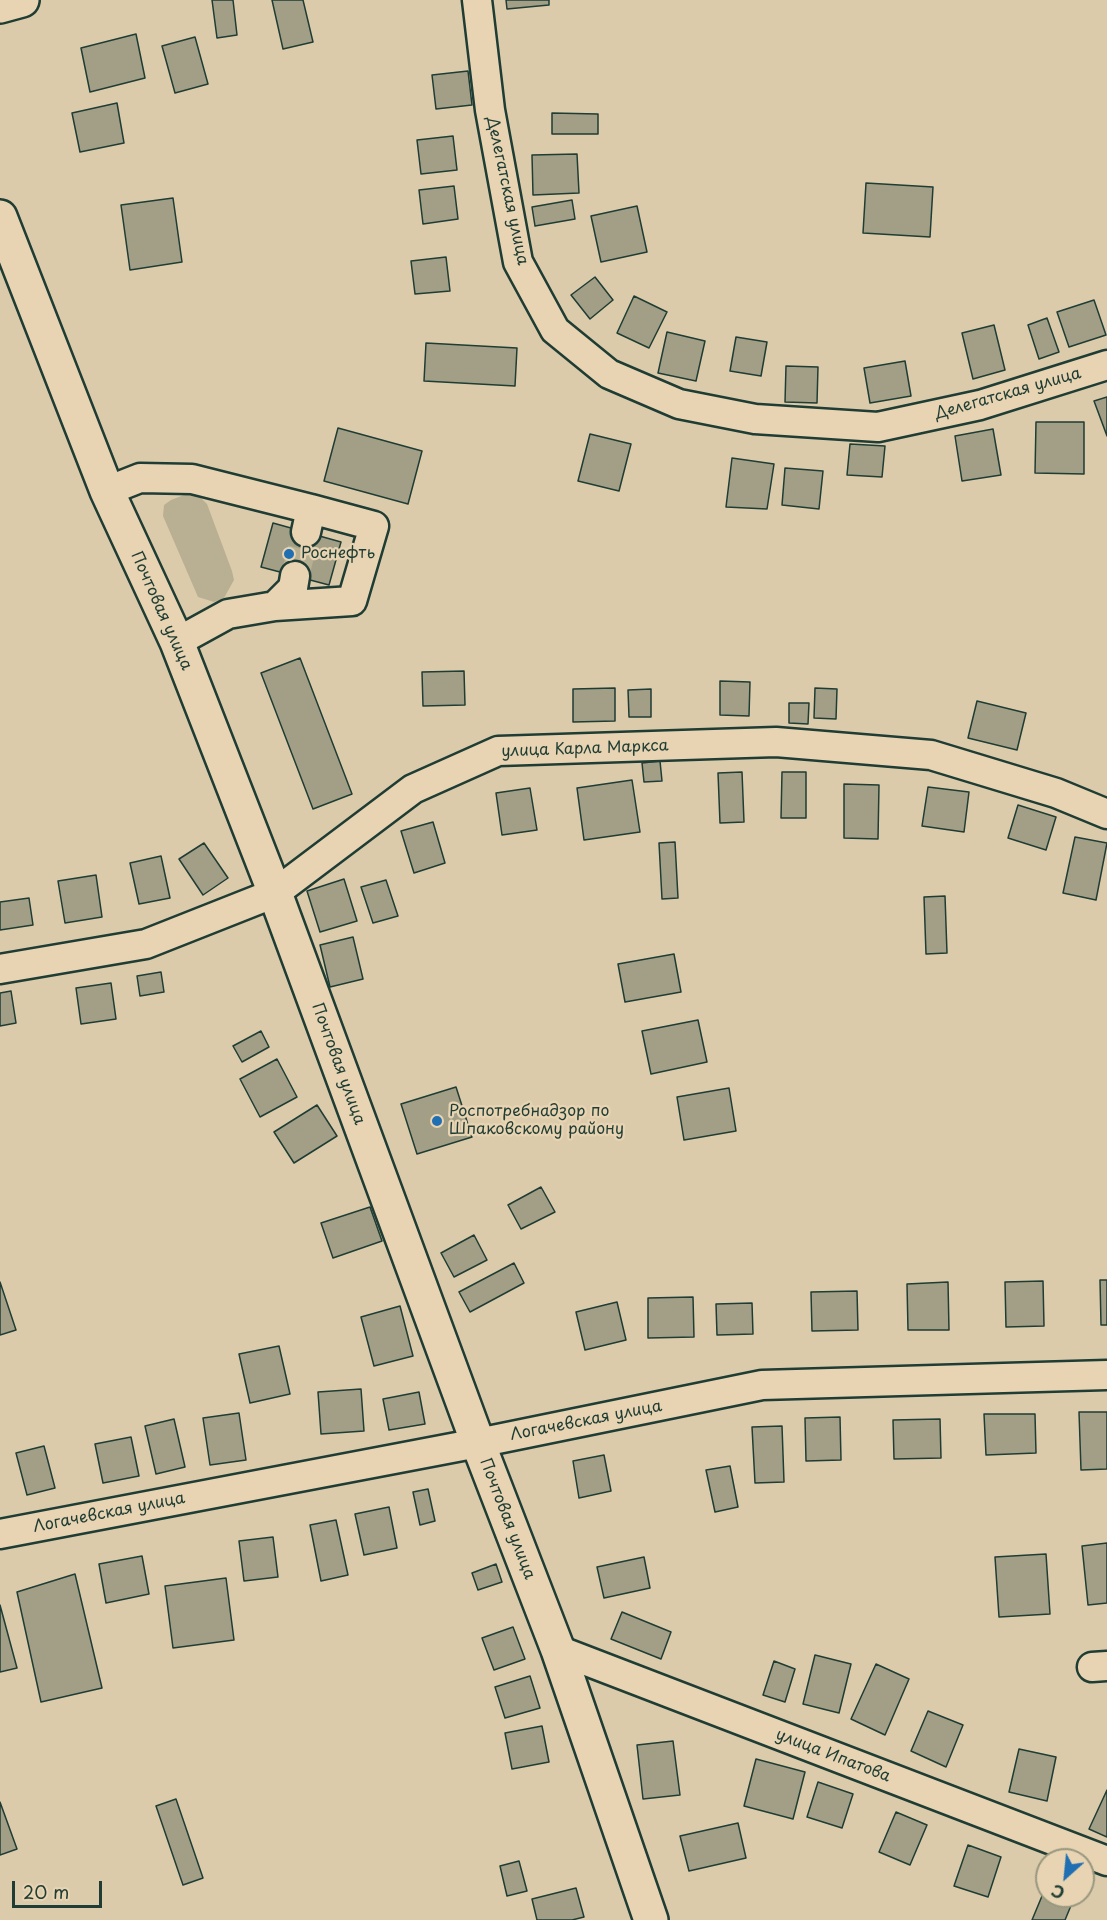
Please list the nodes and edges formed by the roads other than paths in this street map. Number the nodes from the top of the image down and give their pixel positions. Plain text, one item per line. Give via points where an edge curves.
1 (22, 0) edge
2 (477, 0) edge
3 (0, 6) edge
4 (0, 217) edge
5 (1107, 365) edge
6 (107, 491) junction
7 (295, 576) tunnel mouth
8 (275, 606) junction
9 (177, 642) junction
10 (1107, 814) edge
11 (275, 893) junction
12 (0, 969) edge
13 (1107, 1375) edge
14 (478, 1443) junction
15 (0, 1534) edge
16 (558, 1650) junction
17 (1107, 1861) edge
18 (651, 1920) edge

1 - 3 main road
2 - 5 street, Делегатская улица via 490,110 518,262 555,330 609,374 679,404 755,419 878,427 980,405
4 - 6 main road, Почтовая улица
6 - 8 street via 140,478 192,479 309,520 374,526 352,601
6 - 9 main road, Почтовая улица
7 - 8 street via 293,588
8 - 9 street via 228,614
9 - 11 main road, Почтовая улица
10 - 11 street, улица Карла Маркса via 1056,793 931,755 776,742 498,751 413,789
11 - 12 street, улица Карла Маркса via 146,944
11 - 14 main road, Почтовая улица
13 - 14 street, Логачевская улица via 762,1385
14 - 15 street, Логачевская улица
14 - 16 main road, Почтовая улица
16 - 17 street, улица Ипатова
16 - 18 main road, Почтовая улица

